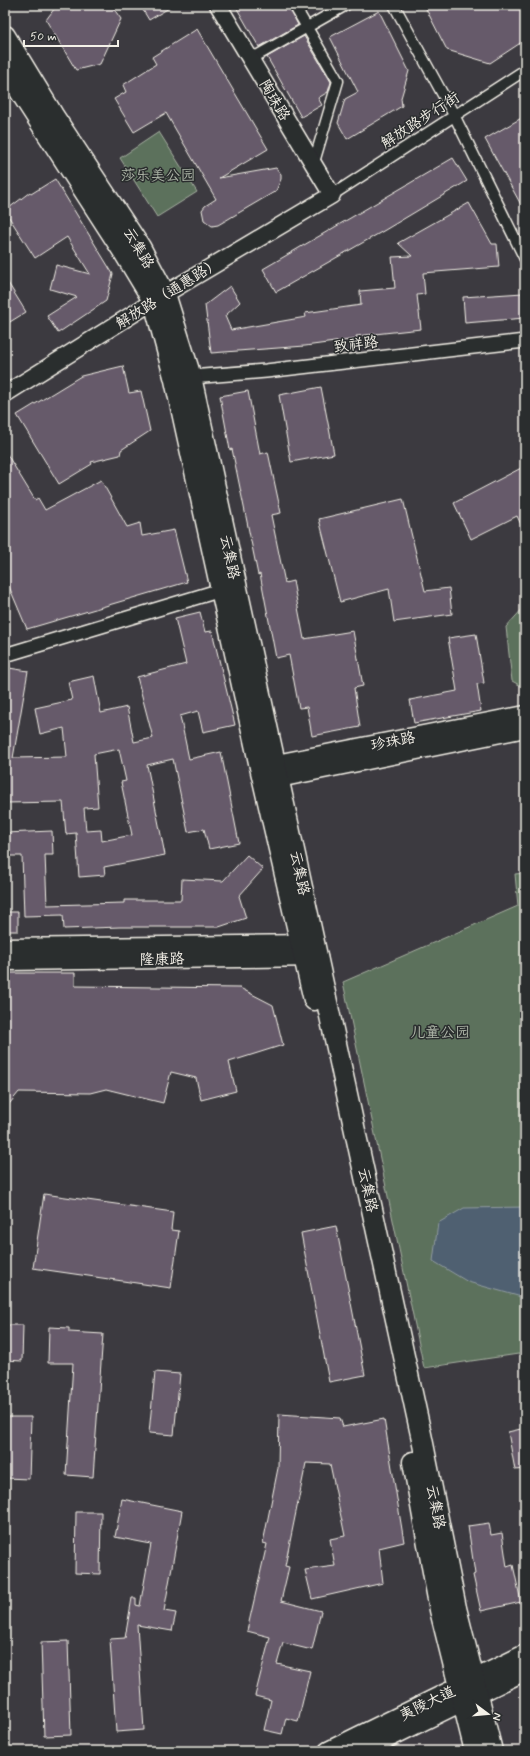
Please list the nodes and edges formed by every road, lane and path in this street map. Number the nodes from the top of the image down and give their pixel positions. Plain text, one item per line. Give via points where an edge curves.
1 (218, 5) edge
2 (294, 5) edge
3 (325, 5) edge
4 (346, 5) edge
5 (394, 5) edge
6 (330, 14) junction
7 (307, 27) junction
8 (5, 36) edge
9 (251, 59) junction
10 (5, 68) edge
11 (525, 70) edge
12 (454, 115) junction
13 (332, 195) junction
14 (525, 259) edge
15 (160, 298) junction
16 (525, 341) edge
17 (191, 378) junction
18 (5, 394) edge
19 (222, 590) junction
20 (5, 656) edge
21 (525, 715) edge
22 (525, 728) edge
23 (270, 772) junction
24 (5, 948) edge
25 (310, 951) junction
26 (5, 960) edge
27 (525, 1654) edge
28 (525, 1671) edge
29 (468, 1691) junction
30 (328, 1751) edge
31 (362, 1751) edge
32 (475, 1751) edge
33 (492, 1751) edge

1 - 9 street, 陶珠路
2 - 7 street
3 - 6 street
4 - 6 street
5 - 12 street
6 - 7 street
7 - 9 street
7 - 13 street via 338,81 314,162
8 - 15 main road, 云集路 via 53,115 140,247
9 - 13 street, 陶珠路
10 - 15 main road, 云集路 via 125,254
11 - 12 street, 解放路步行街
12 - 13 street, 解放路步行街
12 - 14 street
13 - 15 street, 解放路（通惠路）
15 - 17 main road, 云集路
15 - 18 street, 解放路（通惠路）
15 - 19 main road, 云集路
16 - 17 street, 致祥路
17 - 23 main road, 云集路
19 - 20 street
19 - 23 main road, 云集路
21 - 23 main road, 珍珠路
22 - 23 main road, 珍珠路
23 - 25 main road, 云集路
24 - 25 main road, 隆康路
25 - 26 main road, 隆康路
25 - 29 main road, 云集路 via 402,1396 440,1610
27 - 29 main road, 夷陵大道
28 - 29 main road, 夷陵大道
29 - 30 main road, 夷陵大道
29 - 31 main road, 夷陵大道
29 - 32 main road, 云集路
29 - 33 main road, 云集路

